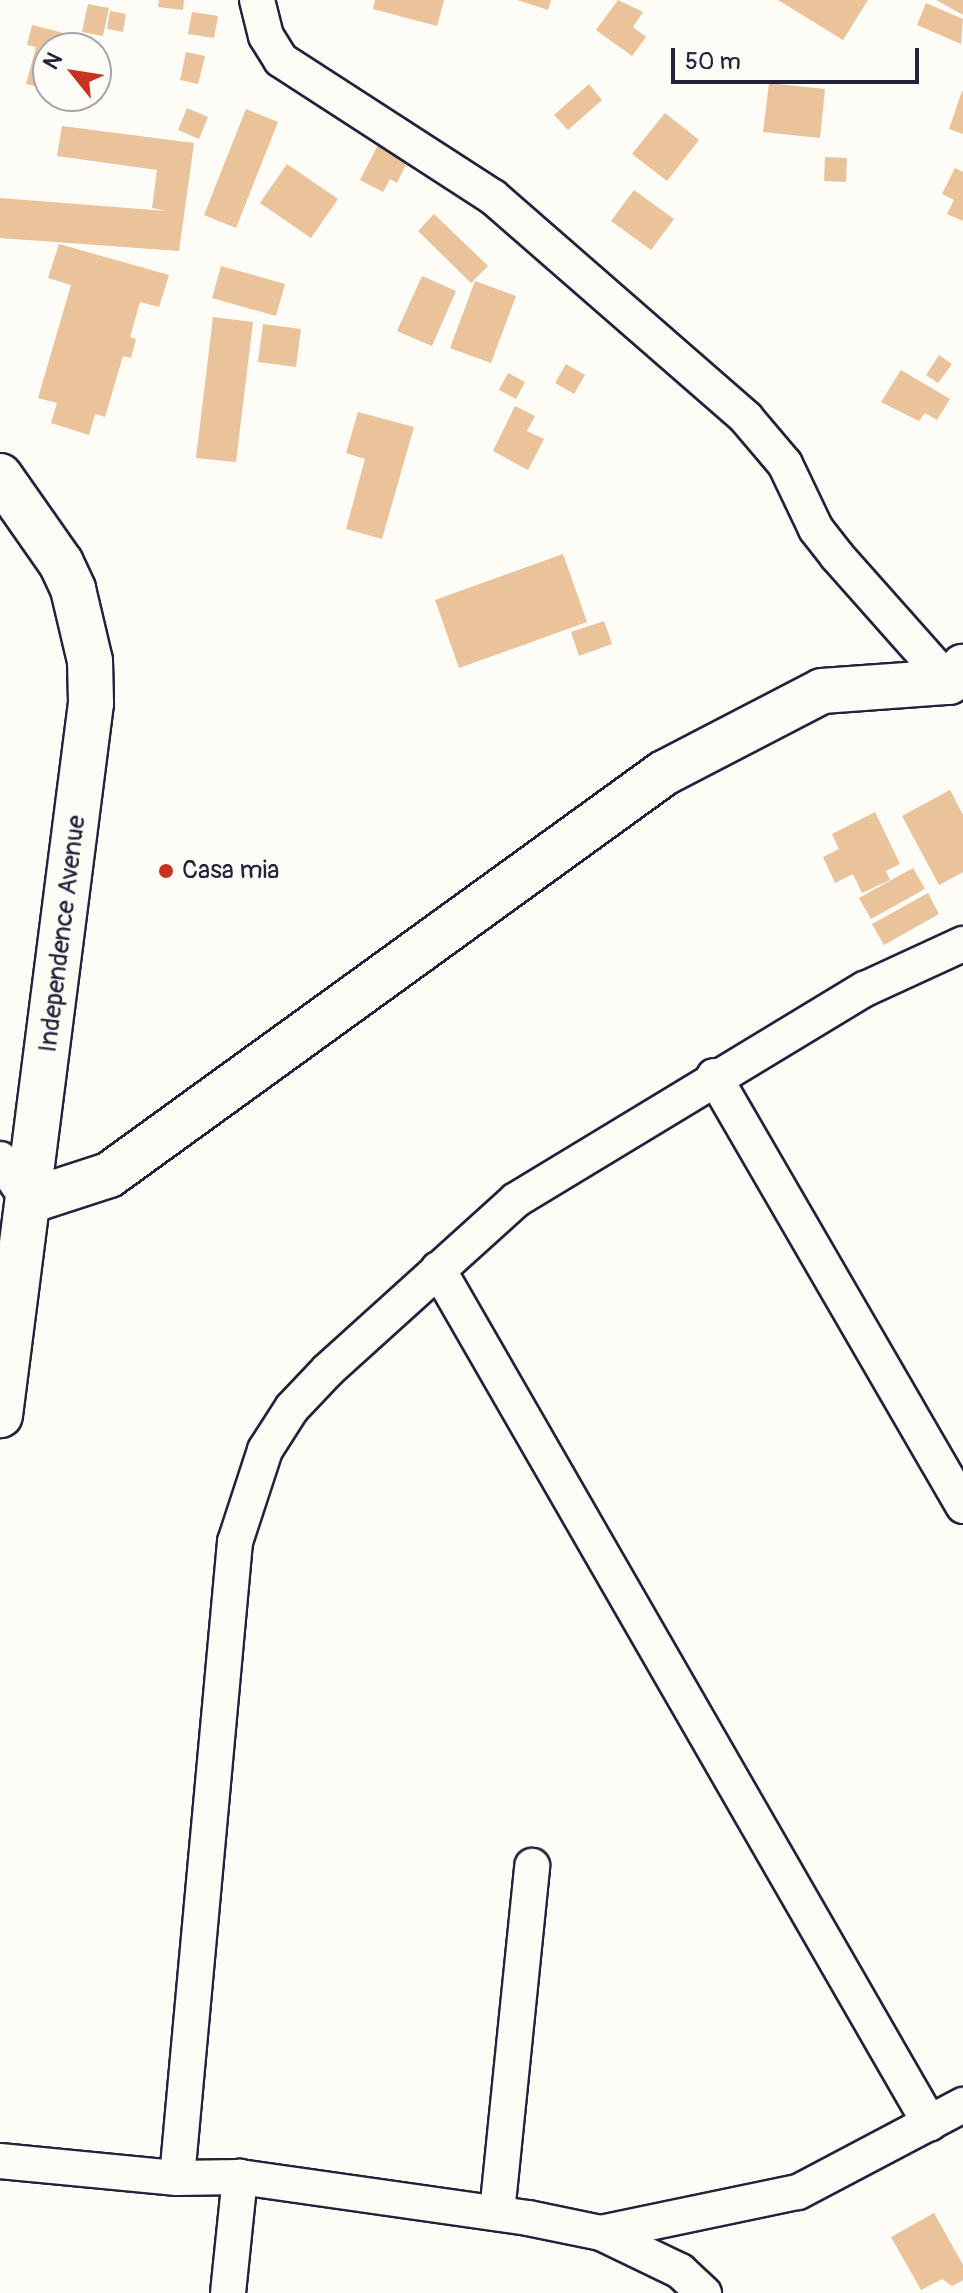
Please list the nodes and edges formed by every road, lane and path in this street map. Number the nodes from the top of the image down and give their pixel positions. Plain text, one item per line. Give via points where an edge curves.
1 (257, 0) edge
2 (5, 490) edge
3 (956, 674) edge
4 (963, 944) edge
5 (714, 1076) junction
6 (0, 1159) edge
7 (29, 1201) junction
8 (438, 1269) junction
9 (0, 1415) edge
10 (963, 1506) edge
11 (532, 1866) dead end
12 (963, 2105) edge
13 (930, 2124) junction
14 (0, 2161) edge
15 (240, 2177) junction
16 (177, 2178) junction
17 (497, 2213) junction
18 (601, 2233) junction
19 (228, 2293) edge
20 (704, 2293) edge

1 - 3 street via 266,36 281,60 493,197 746,418 785,464 816,529 837,556
2 - 7 street, Independence Avenue via 73,589 90,661 91,703
3 - 7 street via 822,691 664,773 109,1175
4 - 5 street via 865,989
5 - 8 street via 516,1200
5 - 10 street
6 - 7 street
7 - 9 street, Independence Avenue
8 - 13 street
8 - 16 street via 292,1408 265,1450 246,1495 235,1542
11 - 17 street
12 - 13 street
13 - 18 street via 798,2192
14 - 16 street
15 - 16 street
15 - 17 street
15 - 19 street
17 - 18 street
18 - 20 street via 680,2271

